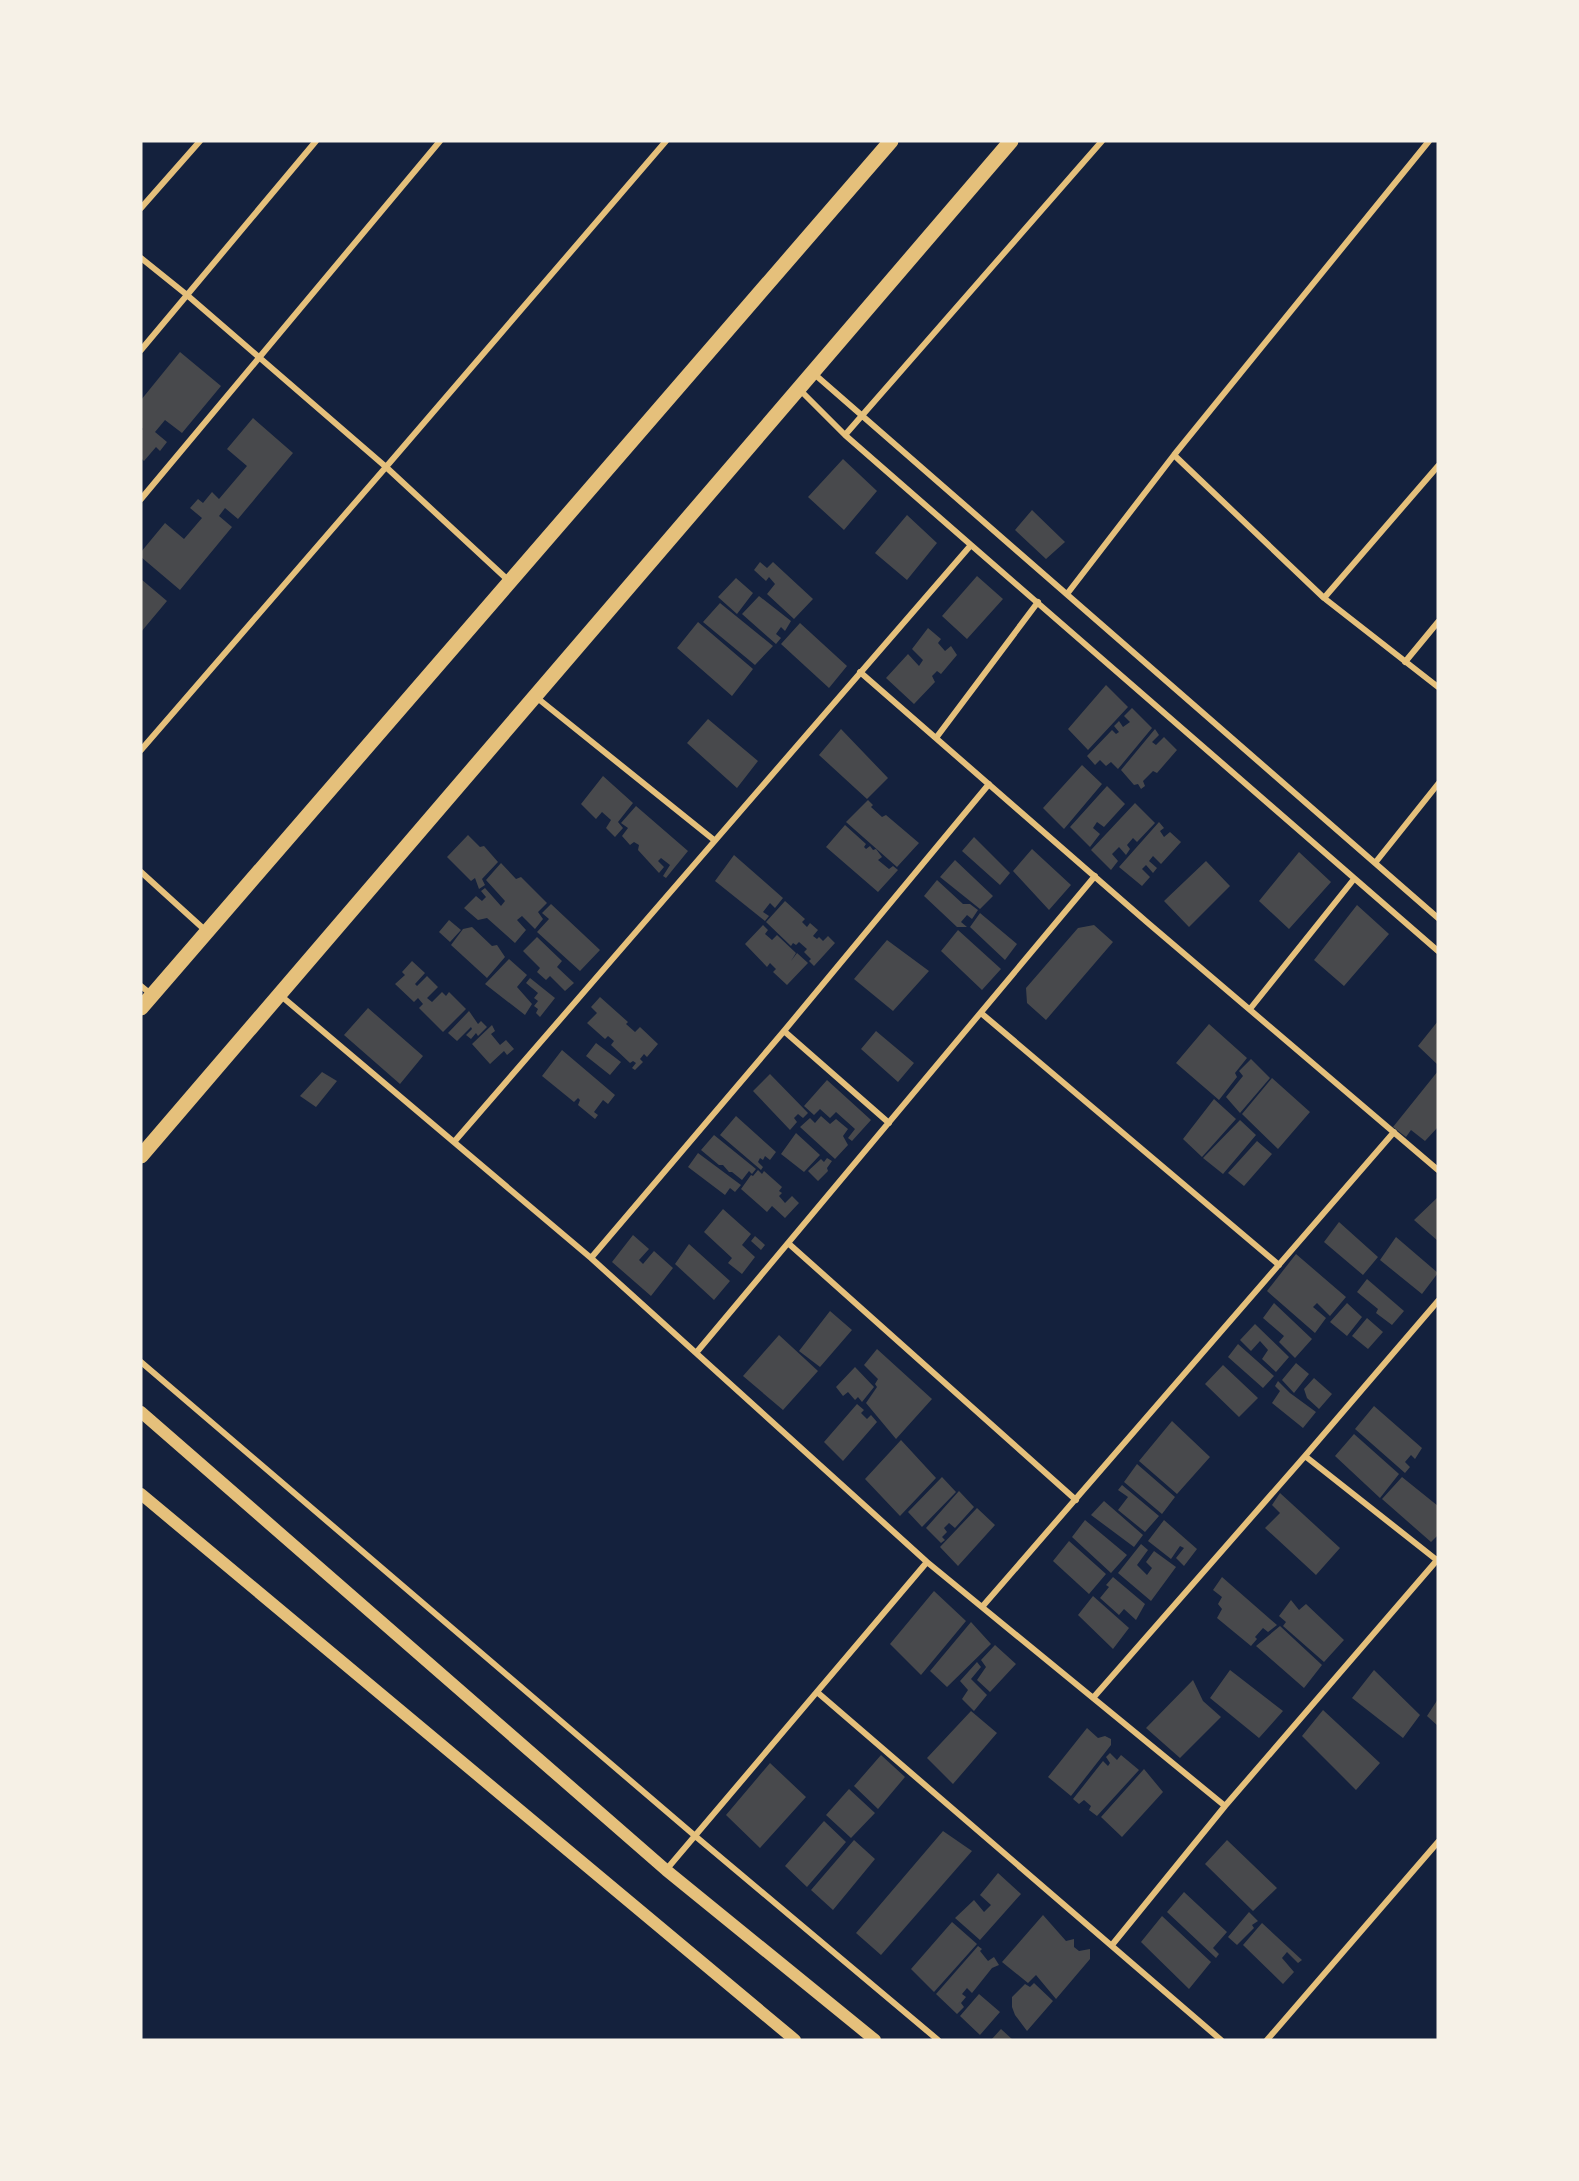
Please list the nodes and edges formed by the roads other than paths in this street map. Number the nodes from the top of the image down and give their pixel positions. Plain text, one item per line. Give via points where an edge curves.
1 (200, 141) edge
2 (316, 141) edge
3 (440, 141) edge
4 (665, 141) edge
5 (891, 141) edge
6 (1011, 141) edge
7 (1102, 141) edge
8 (1429, 141) edge
9 (141, 208) edge
10 (141, 258) edge
11 (187, 295) junction
12 (141, 350) edge
13 (259, 358) junction
14 (811, 372) junction
15 (798, 388) junction
16 (862, 416) junction
17 (846, 435) junction
18 (1174, 455) junction
19 (1438, 466) edge
20 (386, 467) junction
21 (141, 499) edge
22 (971, 545) junction
23 (510, 582) junction
24 (1066, 594) junction
25 (1324, 598) junction
26 (1038, 602) junction
27 (1438, 622) edge
28 (1406, 662) junction
29 (860, 672) junction
30 (1438, 687) edge
31 (535, 697) junction
32 (936, 738) junction
33 (141, 750) edge
34 (989, 784) junction
35 (1438, 784) edge
36 (714, 840) junction
37 (1375, 863) junction
38 (141, 872) edge
39 (1095, 876) junction
40 (1354, 879) junction
41 (1438, 918) edge
42 (207, 932) junction
43 (1438, 951) edge
44 (147, 990) edge
45 (280, 995) junction
46 (141, 1008) edge
47 (1250, 1009) junction
48 (981, 1012) junction
49 (784, 1031) junction
50 (889, 1123) junction
51 (1394, 1132) junction
52 (454, 1142) junction
53 (141, 1156) edge
54 (1438, 1170) edge
55 (788, 1243) junction
56 (591, 1258) junction
57 (1279, 1265) junction
58 (1438, 1301) edge
59 (696, 1353) junction
60 (141, 1362) edge
61 (141, 1412) edge
62 (1305, 1456) junction
63 (141, 1494) edge
64 (1076, 1500) junction
65 (1438, 1560) edge
66 (927, 1562) junction
67 (982, 1607) junction
68 (817, 1692) junction
69 (1093, 1698) junction
70 (1225, 1806) junction
71 (694, 1835) junction
72 (1438, 1842) edge
73 (666, 1870) junction
74 (1112, 1945) junction
75 (795, 2040) edge
76 (875, 2040) edge
77 (938, 2040) edge
78 (1221, 2040) edge
79 (1266, 2040) edge

1 - 9 street
2 - 11 street
3 - 13 street
4 - 20 street
5 - 23 main road
6 - 14 main road
7 - 16 street
8 - 18 street
10 - 11 street
11 - 12 street
11 - 13 street
13 - 20 street
13 - 21 street
14 - 15 main road
14 - 16 street
15 - 17 street
15 - 31 main road
16 - 17 street
16 - 24 street
17 - 22 street
18 - 24 street
18 - 25 street
19 - 25 street
20 - 23 street
20 - 33 street
22 - 26 street
22 - 29 street
23 - 42 main road
24 - 37 street
25 - 28 street
26 - 32 street
26 - 40 street
27 - 28 street
28 - 30 street
29 - 32 street
29 - 36 street
31 - 36 street
31 - 45 main road
32 - 34 street
34 - 39 street
34 - 49 street
35 - 37 street
36 - 52 street
37 - 41 street
38 - 42 street
39 - 47 street
39 - 48 street
40 - 43 street
40 - 47 street
42 - 44 main road
44 - 46 main road
45 - 52 street
45 - 53 main road
47 - 51 street
48 - 50 street
48 - 57 street
49 - 50 street
49 - 56 street
50 - 55 street
51 - 54 street
51 - 57 street
52 - 56 street
55 - 59 street
55 - 64 street
56 - 59 street
57 - 64 street
58 - 62 street
59 - 66 street
60 - 71 street
61 - 73 main road
62 - 65 street
62 - 69 street
63 - 75 main road
64 - 67 street
65 - 70 street
66 - 67 street
66 - 68 street
67 - 69 street
68 - 71 street
68 - 74 street
69 - 70 street
70 - 74 street
71 - 73 street
71 - 77 street
72 - 79 street
73 - 76 main road
74 - 78 street

